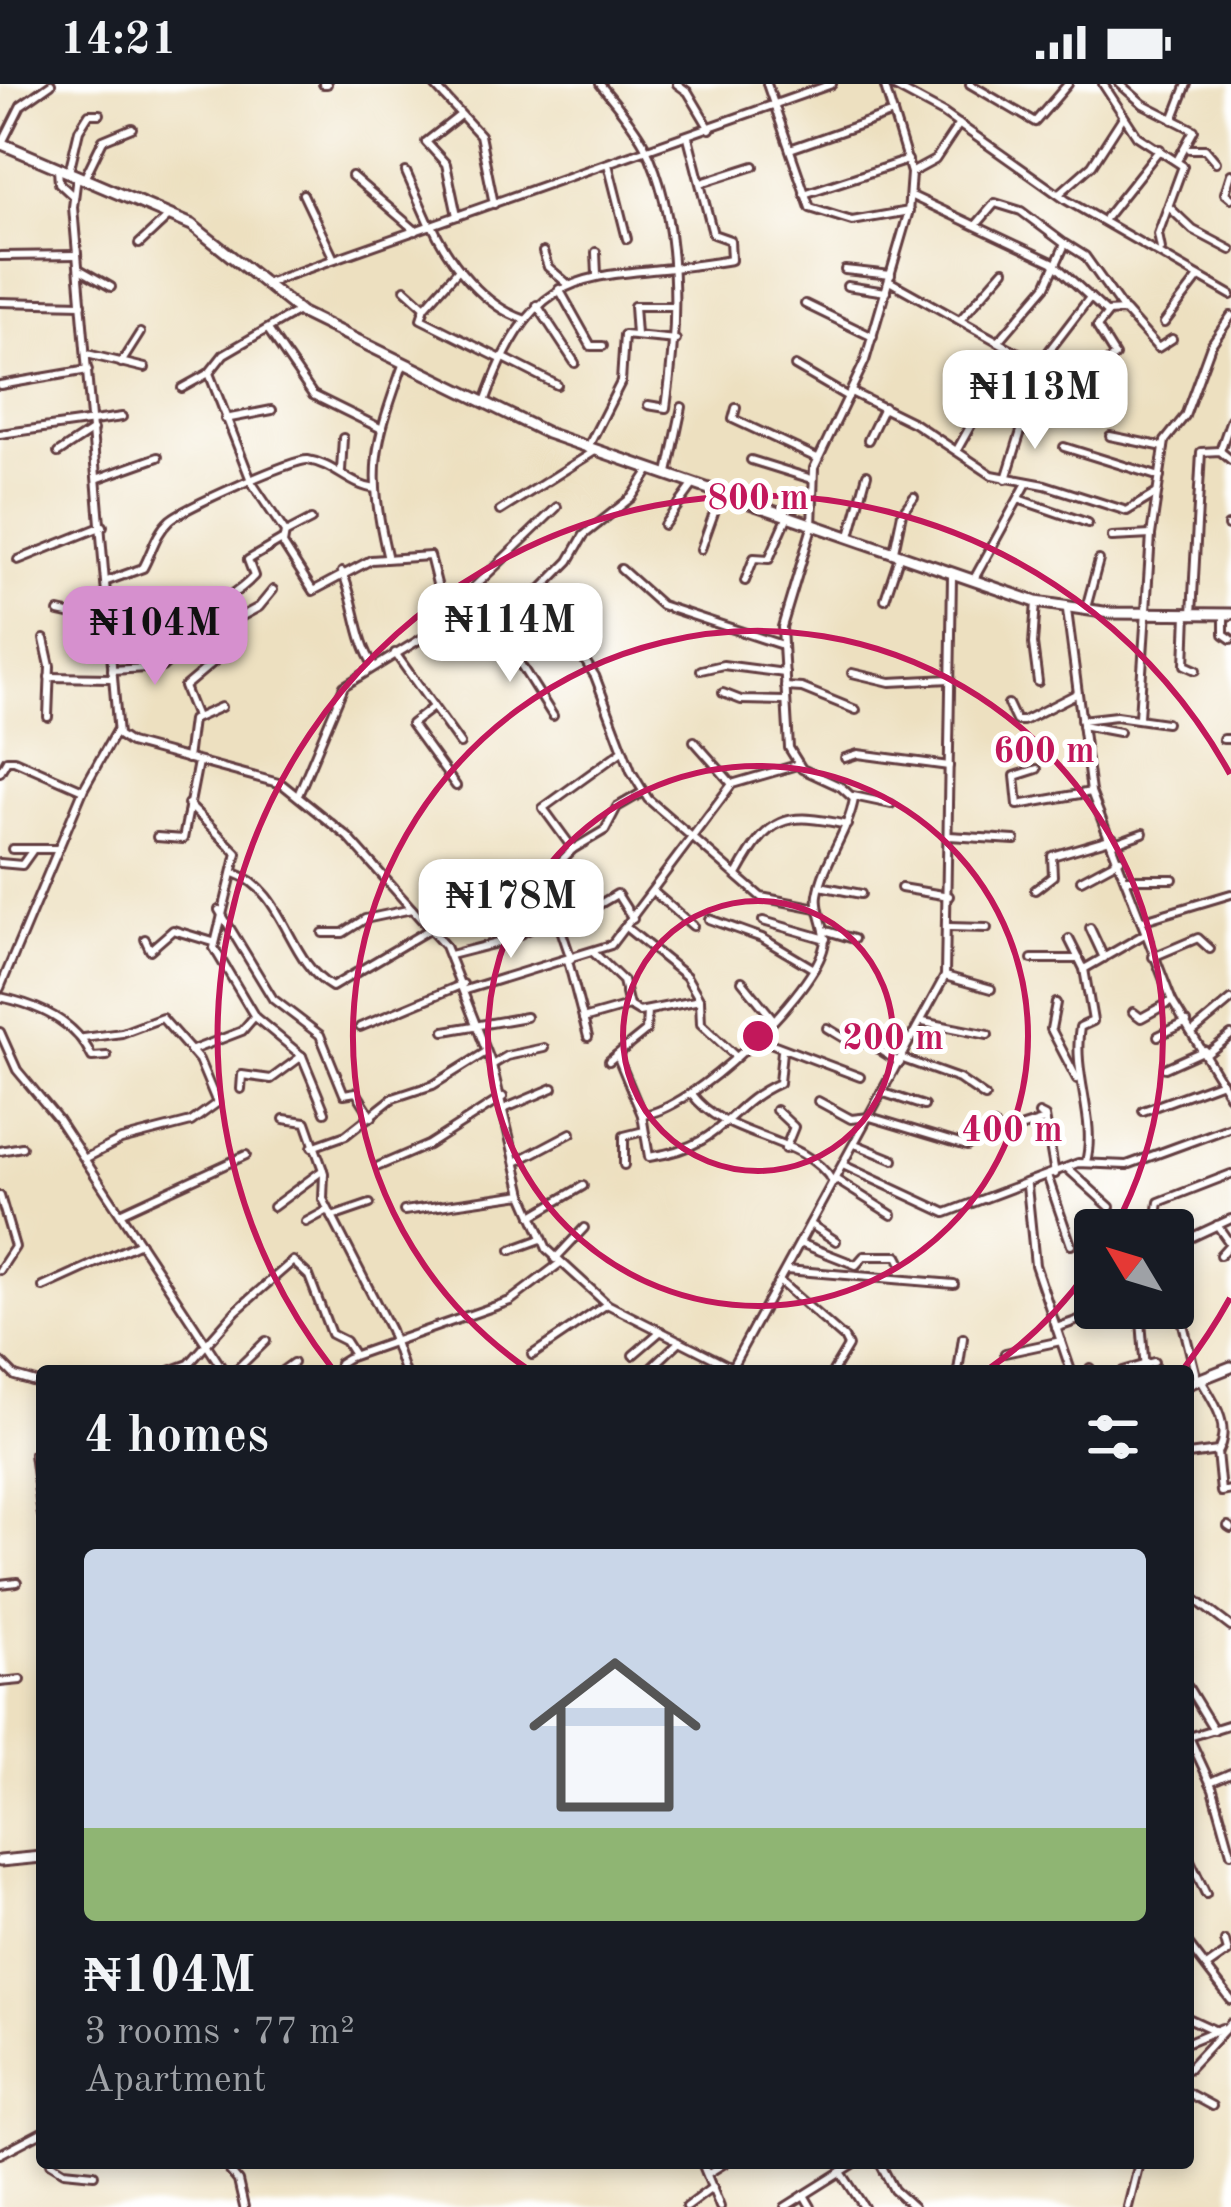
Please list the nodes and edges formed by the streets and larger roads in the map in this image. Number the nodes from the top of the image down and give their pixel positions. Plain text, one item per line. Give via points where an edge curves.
1 (51, 84) edge
2 (433, 84) edge
3 (600, 84) edge
4 (677, 84) edge
5 (767, 84) edge
6 (832, 84) edge
7 (886, 84) edge
8 (970, 84) edge
9 (1068, 84) edge
10 (1103, 84) edge
11 (1120, 84) edge
12 (1187, 84) edge
13 (776, 108) junction
14 (893, 113) junction
15 (100, 114) dead end
16 (459, 116) junction
17 (1123, 117) junction
18 (1173, 120) junction
19 (959, 124) junction
20 (132, 128) dead end
21 (710, 130) junction
22 (688, 137) junction
23 (1, 143) edge
24 (790, 149) junction
25 (1160, 149) junction
26 (1186, 150) junction
27 (647, 151) junction
28 (904, 157) junction
29 (1178, 160) junction
30 (1216, 162) dead end
31 (608, 164) junction
32 (754, 166) dead end
33 (406, 172) dead end
34 (911, 173) junction
35 (72, 174) junction
36 (1231, 174) edge
37 (352, 176) dead end
38 (701, 183) junction
39 (303, 194) dead end
40 (804, 194) junction
41 (1059, 194) junction
42 (72, 195) junction
43 (911, 196) junction
44 (1231, 198) edge
45 (494, 204) junction
46 (909, 211) junction
47 (1168, 212) junction
48 (170, 215) junction
49 (457, 216) junction
50 (1105, 218) junction
51 (431, 225) junction
52 (977, 225) junction
53 (416, 230) junction
54 (627, 238) dead end
55 (1064, 242) junction
56 (139, 244) dead end
57 (1231, 250) edge
58 (543, 252) dead end
59 (1162, 252) junction
60 (596, 253) dead end
61 (77, 255) junction
62 (0, 256) edge
63 (334, 259) junction
64 (1057, 265) junction
65 (672, 268) junction
66 (79, 269) junction
67 (845, 270) dead end
68 (1004, 270) dead end
69 (458, 271) junction
70 (597, 275) junction
71 (1199, 277) junction
72 (890, 278) junction
73 (260, 285) junction
74 (568, 285) junction
75 (847, 286) dead end
76 (111, 287) dead end
77 (405, 289) dead end
78 (559, 289) junction
79 (886, 292) junction
80 (1231, 295) edge
81 (1089, 299) junction
82 (0, 302) edge
83 (82, 304) junction
84 (805, 304) dead end
85 (537, 305) junction
86 (673, 306) junction
87 (425, 307) junction
88 (1122, 308) junction
89 (298, 311) junction
90 (1109, 312) junction
91 (1231, 316) edge
92 (526, 320) junction
93 (960, 320) junction
94 (1164, 323) dead end
95 (268, 330) junction
96 (140, 333) dead end
97 (636, 335) junction
98 (873, 337) junction
99 (1172, 339) dead end
100 (676, 340) junction
101 (999, 341) junction
102 (603, 346) dead end
103 (87, 354) junction
104 (501, 359) junction
105 (122, 363) junction
106 (575, 363) dead end
107 (1039, 364) junction
108 (403, 365) junction
109 (795, 366) dead end
110 (145, 368) dead end
111 (88, 370) junction
112 (209, 374) junction
113 (0, 385) edge
114 (557, 385) dead end
115 (182, 388) dead end
116 (849, 394) junction
117 (991, 401) dead end
118 (484, 405) junction
119 (648, 405) dead end
120 (682, 407) dead end
121 (884, 407) junction
122 (736, 408) dead end
123 (272, 410) dead end
124 (1027, 412) dead end
125 (122, 417) dead end
126 (225, 418) junction
127 (1231, 419) edge
128 (93, 427) junction
129 (380, 428) junction
130 (0, 434) edge
131 (1111, 436) dead end
132 (343, 438) dead end
133 (868, 440) dead end
134 (80, 441) junction
135 (94, 441) junction
136 (1064, 447) dead end
137 (1164, 447) junction
138 (591, 450) junction
139 (958, 450) junction
140 (1220, 451) junction
141 (58, 453) dead end
142 (158, 457) dead end
143 (817, 458) junction
144 (751, 460) dead end
145 (1231, 460) edge
146 (650, 470) junction
147 (341, 471) junction
148 (867, 474) dead end
149 (668, 476) junction
150 (1160, 476) junction
151 (99, 478) junction
152 (812, 479) junction
153 (1006, 479) junction
154 (252, 483) junction
155 (1027, 483) junction
156 (693, 485) junction
157 (376, 489) junction
158 (1157, 493) junction
159 (720, 496) junction
160 (914, 497) dead end
161 (1021, 500) junction
162 (557, 507) dead end
163 (500, 512) dead end
164 (787, 518) junction
165 (311, 520) dead end
166 (1088, 523) dead end
167 (664, 525) dead end
168 (103, 526) junction
169 (812, 527) junction
170 (1151, 535) junction
171 (284, 536) junction
172 (1112, 537) dead end
173 (850, 540) junction
174 (701, 549) dead end
175 (386, 555) junction
176 (896, 556) junction
177 (18, 560) dead end
178 (1099, 560) dead end
179 (621, 569) dead end
180 (342, 572) junction
181 (952, 577) junction
182 (106, 580) junction
183 (745, 581) dead end
184 (972, 583) junction
185 (273, 590) dead end
186 (539, 590) junction
187 (885, 599) dead end
188 (1036, 602) junction
189 (1067, 610) junction
190 (1084, 611) junction
191 (59, 612) dead end
192 (1149, 612) junction
193 (446, 614) junction
194 (1190, 614) junction
195 (1227, 614) edge
196 (110, 623) junction
197 (447, 625) junction
198 (500, 632) junction
199 (110, 633) junction
200 (44, 639) dead end
201 (1231, 639) edge
202 (782, 645) junction
203 (395, 653) junction
204 (173, 657) dead end
205 (374, 666) junction
206 (701, 670) dead end
207 (1196, 670) dead end
208 (785, 673) junction
209 (852, 673) dead end
210 (112, 674) junction
211 (49, 677) junction
212 (950, 679) junction
213 (1038, 682) dead end
214 (785, 687) junction
215 (723, 693) dead end
216 (1076, 694) junction
217 (785, 701) junction
218 (1008, 704) dead end
219 (221, 707) dead end
220 (433, 707) junction
221 (1079, 709) junction
222 (856, 710) dead end
223 (553, 716) dead end
224 (1091, 716) junction
225 (48, 717) dead end
226 (196, 717) junction
227 (1139, 717) junction
228 (1081, 722) junction
229 (1166, 723) dead end
230 (116, 731) junction
231 (1119, 732) dead end
232 (694, 741) dead end
233 (130, 743) junction
234 (460, 744) dead end
235 (107, 749) junction
236 (622, 751) junction
237 (845, 758) dead end
238 (187, 759) junction
239 (198, 762) junction
240 (798, 765) junction
241 (949, 766) junction
242 (1036, 769) dead end
243 (0, 772) edge
244 (732, 784) junction
245 (456, 785) dead end
246 (83, 790) junction
247 (643, 791) junction
248 (1091, 792) junction
249 (299, 793) junction
250 (853, 796) junction
251 (188, 804) junction
252 (891, 804) dead end
253 (847, 825) junction
254 (1142, 833) dead end
255 (949, 836) junction
256 (157, 837) dead end
257 (695, 839) junction
258 (1016, 840) dead end
259 (1114, 840) junction
260 (12, 849) dead end
261 (58, 849) junction
262 (573, 849) junction
263 (32, 851) junction
264 (1121, 859) junction
265 (0, 863) edge
266 (552, 870) junction
267 (235, 873) junction
268 (738, 873) junction
269 (1128, 879) junction
270 (1173, 879) dead end
271 (1081, 880) dead end
272 (820, 886) junction
273 (901, 888) dead end
274 (1035, 890) dead end
275 (655, 893) junction
276 (861, 894) dead end
277 (1231, 894) edge
278 (949, 896) junction
279 (817, 908) junction
280 (412, 909) junction
281 (554, 909) junction
282 (220, 910) junction
283 (421, 918) junction
284 (709, 919) dead end
285 (634, 921) junction
286 (763, 921) dead end
287 (1141, 921) junction
288 (693, 926) dead end
289 (949, 927) junction
290 (560, 928) junction
291 (987, 928) dead end
292 (1090, 928) dead end
293 (430, 929) junction
294 (628, 929) junction
295 (323, 933) dead end
296 (825, 934) junction
297 (1144, 934) junction
298 (145, 939) dead end
299 (854, 939) dead end
300 (1069, 939) dead end
301 (213, 942) junction
302 (1210, 949) dead end
303 (594, 953) junction
304 (450, 956) junction
305 (1153, 957) junction
306 (1104, 958) junction
307 (1032, 959) dead end
308 (1079, 959) junction
309 (569, 960) junction
310 (814, 969) junction
311 (1084, 969) junction
312 (945, 976) junction
313 (742, 981) dead end
314 (464, 987) junction
315 (991, 989) dead end
316 (0, 992) edge
317 (700, 1000) junction
318 (1172, 1001) junction
319 (1056, 1003) dead end
320 (629, 1006) junction
321 (1229, 1006) edge
322 (647, 1011) junction
323 (1133, 1012) dead end
324 (255, 1017) junction
325 (526, 1017) dead end
326 (584, 1018) junction
327 (773, 1018) junction
328 (923, 1022) junction
329 (1187, 1022) junction
330 (360, 1027) dead end
331 (478, 1028) junction
332 (827, 1028) dead end
333 (446, 1031) dead end
334 (1194, 1031) junction
335 (0, 1032) edge
336 (988, 1035) dead end
337 (1231, 1035) edge
338 (1158, 1036) dead end
339 (588, 1037) dead end
340 (754, 1037) junction
341 (84, 1039) junction
342 (544, 1048) dead end
343 (190, 1051) junction
344 (782, 1051) junction
345 (486, 1052) junction
346 (1206, 1052) junction
347 (617, 1055) junction
348 (734, 1055) junction
349 (107, 1056) dead end
350 (302, 1056) junction
351 (609, 1060) dead end
352 (902, 1061) junction
353 (492, 1066) junction
354 (1165, 1068) dead end
355 (860, 1077) dead end
356 (1077, 1079) junction
357 (1222, 1082) junction
358 (553, 1088) dead end
359 (241, 1089) dead end
360 (884, 1093) junction
361 (692, 1094) junction
362 (503, 1097) junction
363 (986, 1097) dead end
364 (1231, 1098) edge
365 (818, 1101) dead end
366 (924, 1106) dead end
367 (506, 1108) junction
368 (776, 1110) dead end
369 (1143, 1111) dead end
370 (325, 1112) dead end
371 (642, 1115) junction
372 (372, 1117) junction
373 (870, 1117) junction
374 (284, 1119) dead end
375 (728, 1126) junction
376 (994, 1126) dead end
377 (1023, 1127) dead end
378 (1231, 1127) edge
379 (644, 1131) junction
380 (572, 1133) dead end
381 (855, 1144) junction
382 (22, 1147) dead end
383 (311, 1147) junction
384 (785, 1149) junction
385 (0, 1151) edge
386 (246, 1156) dead end
387 (85, 1159) junction
388 (893, 1160) dead end
389 (516, 1162) junction
390 (1086, 1162) junction
391 (624, 1165) dead end
392 (380, 1166) dead end
393 (1068, 1169) junction
394 (322, 1170) junction
395 (838, 1174) junction
396 (1231, 1174) edge
397 (1051, 1176) junction
398 (583, 1186) dead end
399 (1027, 1186) junction
400 (523, 1194) junction
401 (0, 1196) edge
402 (370, 1204) dead end
403 (273, 1207) dead end
404 (1110, 1207) dead end
405 (1158, 1209) edge
406 (404, 1211) dead end
407 (122, 1212) junction
408 (330, 1213) junction
409 (892, 1215) dead end
410 (532, 1216) junction
411 (1231, 1219) edge
412 (306, 1222) dead end
413 (810, 1224) junction
414 (1216, 1225) junction
415 (584, 1228) dead end
416 (134, 1234) junction
417 (1194, 1236) edge
418 (541, 1239) junction
419 (836, 1241) dead end
420 (140, 1243) junction
421 (800, 1243) junction
422 (1071, 1245) dead end
423 (1231, 1245) edge
424 (124, 1248) junction
425 (511, 1250) dead end
426 (1220, 1255) dead end
427 (557, 1262) junction
428 (901, 1262) dead end
429 (0, 1270) edge
430 (785, 1270) junction
431 (779, 1281) junction
432 (954, 1284) dead end
433 (43, 1287) dead end
434 (607, 1304) junction
435 (1074, 1325) edge
436 (1141, 1329) edge
437 (1184, 1329) edge
438 (661, 1331) junction
439 (1058, 1332) junction
440 (671, 1336) junction
441 (963, 1338) dead end
442 (394, 1339) junction
443 (266, 1341) dead end
444 (681, 1341) junction
445 (205, 1344) junction
446 (670, 1346) junction
447 (1005, 1353) dead end
448 (532, 1354) dead end
449 (736, 1354) junction
450 (354, 1355) junction
451 (633, 1355) dead end
452 (724, 1359) junction
453 (0, 1361) edge
454 (1154, 1362) dead end
455 (293, 1363) dead end
456 (188, 1365) edge
457 (220, 1365) edge
458 (241, 1365) edge
459 (290, 1365) edge
460 (340, 1365) edge
461 (402, 1365) edge
462 (653, 1365) edge
463 (732, 1365) edge
464 (736, 1365) edge
465 (837, 1365) edge
466 (959, 1365) edge
467 (1069, 1365) edge
468 (1144, 1365) edge
469 (1149, 1365) edge
470 (1192, 1365) edge
471 (1231, 1366) edge
472 (1195, 1381) edge
473 (36, 1382) edge
474 (1216, 1451) junction
475 (36, 1453) edge
476 (1194, 1454) edge
477 (36, 1483) edge
478 (1231, 1490) edge
479 (17, 1582) dead end
480 (0, 1585) edge
481 (1194, 1599) edge
482 (1231, 1628) edge
483 (21, 1680) dead end
484 (0, 1682) edge
485 (1194, 1697) edge
486 (1231, 1724) edge
487 (1214, 1730) junction
488 (1194, 1736) edge
489 (1194, 1748) edge
490 (1231, 1773) edge
491 (1210, 1782) junction
492 (1231, 1853) edge
493 (36, 1858) edge
494 (0, 1861) edge
495 (1194, 1869) edge
496 (1205, 1894) dead end
497 (1226, 1941) dead end
498 (1194, 1951) edge
499 (1208, 1966) junction
500 (1231, 2000) edge
501 (1194, 2020) edge
502 (1231, 2023) edge
503 (1218, 2029) junction
504 (1194, 2039) edge
505 (1194, 2061) edge
506 (1194, 2095) edge
507 (1212, 2106) dead end
508 (36, 2139) edge
509 (0, 2154) edge
510 (61, 2169) edge
511 (228, 2169) edge
512 (705, 2169) edge
513 (715, 2169) edge
514 (846, 2169) edge
515 (883, 2169) edge
516 (1138, 2169) edge
517 (841, 2172) junction
518 (94, 2174) dead end
519 (707, 2174) junction
520 (713, 2187) junction
521 (804, 2194) junction
522 (244, 2207) edge
523 (686, 2207) edge
524 (719, 2207) edge
525 (785, 2207) edge
526 (811, 2207) edge
527 (864, 2207) edge
528 (913, 2207) edge
529 (1128, 2207) edge

1 - 23 street via 24,102
2 - 16 street
3 - 27 street
4 - 21 street
5 - 13 street
6 - 13 street
7 - 14 street
7 - 19 street
8 - 9 street via 1035,122
10 - 17 street
11 - 18 street
12 - 18 street
13 - 21 street
13 - 24 street
14 - 24 street
14 - 28 street
15 - 35 street via 82,122
16 - 45 street via 480,135
16 - 49 street via 426,141 446,164
17 - 25 street
17 - 41 street via 1092,165
18 - 26 street via 1195,131
19 - 34 street via 935,160
19 - 41 street
20 - 35 street via 103,140
21 - 22 street
22 - 27 street
22 - 38 street
23 - 35 street
24 - 40 street
25 - 29 street
25 - 50 street
26 - 29 street
26 - 30 street via 1202,147
27 - 31 street
27 - 65 street via 668,218
28 - 34 street
28 - 40 street
29 - 47 street via 1184,172
31 - 45 street
31 - 54 street
32 - 38 street
33 - 51 street
34 - 43 street
35 - 42 street
35 - 42 street via 59,183
35 - 48 street
36 - 44 street
37 - 53 street
38 - 65 street via 712,235 730,240 733,258
39 - 63 street
40 - 46 street via 811,208 845,221
41 - 50 street
42 - 61 street
43 - 46 street
43 - 52 street
45 - 49 street
46 - 72 street
47 - 57 street
47 - 59 street via 1158,234
48 - 56 street
48 - 73 street via 202,232
49 - 51 street
50 - 59 street
51 - 53 street
51 - 69 street
52 - 55 street via 1001,203
52 - 64 street
53 - 63 street
55 - 64 street
55 - 88 street
58 - 74 street
59 - 71 street
60 - 70 street
61 - 62 street
61 - 66 street
63 - 73 street
64 - 81 street
64 - 101 street
65 - 70 street
65 - 86 street
66 - 76 street
66 - 83 street
67 - 72 street
68 - 93 street
69 - 87 street
69 - 92 street
70 - 74 street
71 - 80 street
71 - 94 street
72 - 79 street
72 - 93 street
73 - 89 street
74 - 78 street
75 - 79 street
77 - 87 street
78 - 85 street
78 - 102 street via 591,346
79 - 98 street
81 - 90 street
81 - 107 street
82 - 83 street
83 - 103 street
84 - 98 street
85 - 92 street
85 - 106 street
86 - 97 street via 634,306
86 - 100 street
87 - 104 street via 421,320
88 - 90 street
88 - 99 street via 1158,348
89 - 95 street
89 - 108 street
90 - 107 street via 1097,327 1115,354 1100,370 1076,385
91 - 137 street
92 - 104 street
93 - 101 street
95 - 112 street via 224,354
95 - 129 street via 313,395
96 - 105 street
97 - 100 street
97 - 138 street via 624,335 621,382
98 - 116 street
100 - 119 street via 666,408
101 - 107 street
103 - 105 street
103 - 111 street
104 - 114 street
104 - 118 street
105 - 110 street
108 - 118 street
108 - 129 street
109 - 116 street
111 - 113 street
111 - 128 street
112 - 115 street
112 - 126 street
116 - 121 street
116 - 143 street
117 - 139 street
118 - 138 street
120 - 149 street
121 - 133 street
121 - 139 street
122 - 143 street via 734,419
123 - 126 street
124 - 153 street
125 - 128 street
126 - 154 street
127 - 140 street
128 - 130 street
128 - 134 street
128 - 135 street
129 - 157 street
131 - 137 street
132 - 147 street
134 - 135 street
134 - 141 street
135 - 151 street
136 - 150 street
137 - 150 street
138 - 146 street
138 - 163 street
139 - 153 street
140 - 145 street
140 - 194 street via 1200,457
142 - 151 street
143 - 152 street
144 - 152 street
146 - 149 street
146 - 186 street
147 - 154 street via 302,460
147 - 157 street
148 - 173 street
149 - 156 street
150 - 158 street
151 - 168 street
152 - 169 street
153 - 155 street
154 - 171 street
154 - 182 street via 176,515 142,568
155 - 158 street via 1127,511
155 - 161 street
156 - 159 street
156 - 167 street
157 - 175 street
158 - 170 street
159 - 164 street
159 - 174 street
160 - 176 street via 902,513
161 - 166 street
161 - 184 street
162 - 193 street
164 - 169 street
164 - 183 street via 769,559 754,558
165 - 171 street
168 - 177 street
168 - 182 street
169 - 173 street
169 - 202 street via 784,612
170 - 172 street
170 - 192 street
171 - 180 street via 314,592
171 - 199 street via 248,560 254,576 238,591 182,619
173 - 176 street
175 - 180 street
175 - 193 street via 432,557
176 - 181 street
176 - 187 street
178 - 190 street
179 - 202 street via 661,605
180 - 205 street
181 - 184 street
181 - 212 street
182 - 196 street
184 - 188 street
185 - 226 street via 224,625 229,649 184,687
186 - 198 street
186 - 236 street via 595,676
188 - 189 street
188 - 213 street
189 - 190 street
189 - 216 street
190 - 192 street
191 - 196 street
192 - 194 street
192 - 227 street
193 - 197 street
194 - 195 street
194 - 207 street via 1185,665
195 - 201 street via 1224,634
196 - 199 street
197 - 198 street via 476,642
197 - 203 street
198 - 223 street
199 - 210 street
200 - 211 street
202 - 208 street
203 - 205 street
203 - 220 street
204 - 210 street via 162,667
205 - 249 street via 339,692
206 - 208 street
208 - 214 street
209 - 212 street via 890,682
210 - 211 street
210 - 230 street
211 - 225 street
212 - 241 street
214 - 217 street
214 - 222 street
215 - 217 street
216 - 218 street via 1023,722
216 - 221 street
217 - 240 street
219 - 226 street
220 - 234 street
220 - 245 street via 411,724
221 - 224 street
221 - 228 street
224 - 227 street
224 - 228 street
226 - 238 street
227 - 229 street
228 - 231 street
228 - 248 street
230 - 233 street
230 - 235 street
232 - 244 street
233 - 235 street
233 - 238 street
235 - 246 street
236 - 247 street
236 - 262 street via 543,808
237 - 241 street
238 - 239 street
239 - 249 street
239 - 251 street
240 - 244 street
240 - 250 street
241 - 255 street
242 - 248 street via 1015,776 1020,806
243 - 246 street via 14,760
244 - 257 street
246 - 261 street
247 - 257 street
247 - 262 street
248 - 259 street
249 - 280 street
250 - 252 street
250 - 253 street
251 - 256 street via 182,839
251 - 267 street via 233,845
253 - 268 street via 801,816 772,825
253 - 272 street
254 - 259 street
255 - 258 street
255 - 278 street
257 - 268 street
257 - 275 street
259 - 264 street
259 - 274 street via 1056,853 1053,876
260 - 263 street
261 - 263 street
261 - 316 street
262 - 266 street
263 - 265 street via 22,865
264 - 269 street
264 - 271 street
266 - 281 street
266 - 283 street via 528,865
267 - 282 street
267 - 293 street via 265,895 302,958 332,987
268 - 279 street via 761,897
269 - 270 street
269 - 287 street
272 - 276 street
272 - 279 street
273 - 278 street
275 - 285 street
275 - 288 street
277 - 287 street
278 - 289 street
279 - 296 street
280 - 283 street
280 - 295 street
281 - 290 street
281 - 304 street via 539,911 534,927 512,939
282 - 301 street
282 - 372 street via 274,999 320,1035 344,1094 356,1093
283 - 293 street
284 - 310 street
285 - 290 street via 617,894
285 - 294 street
286 - 296 street
287 - 297 street
289 - 291 street
289 - 312 street
290 - 309 street
292 - 306 street
293 - 304 street
294 - 303 street
294 - 317 street via 686,976
296 - 299 street
296 - 310 street
297 - 305 street
297 - 306 street
298 - 301 street via 150,950 173,930
300 - 308 street
301 - 324 street
302 - 305 street via 1198,938
303 - 309 street
303 - 320 street via 623,981
304 - 314 street
305 - 318 street
306 - 311 street
307 - 308 street
308 - 311 street
309 - 314 street
309 - 326 street
310 - 327 street
311 - 356 street via 1093,1021 1080,1028
312 - 315 street
312 - 328 street
313 - 327 street
314 - 330 street
314 - 331 street
316 - 341 street
317 - 322 street
317 - 348 street via 701,1024
318 - 323 street via 1141,1018
318 - 329 street
319 - 356 street via 1051,1029
320 - 322 street
320 - 326 street
321 - 334 street
322 - 347 street via 646,1030
324 - 343 street via 242,1031
324 - 350 street
325 - 331 street
326 - 339 street
327 - 340 street
328 - 336 street
328 - 352 street
329 - 334 street
329 - 338 street
331 - 333 street
331 - 345 street
332 - 352 street
334 - 346 street
335 - 387 street via 16,1070
337 - 346 street
340 - 344 street
340 - 348 street
341 - 343 street via 160,1017
341 - 349 street via 92,1057
342 - 353 street
343 - 387 street via 215,1108
344 - 355 street
344 - 375 street via 779,1083 760,1090
345 - 353 street
345 - 372 street
346 - 354 street
346 - 357 street
347 - 351 street
347 - 371 street
348 - 361 street
350 - 359 street via 271,1079 242,1076
350 - 370 street
352 - 360 street
352 - 363 street via 959,1078
353 - 362 street
356 - 390 street via 1090,1134
357 - 364 street
357 - 369 street
358 - 367 street
360 - 366 street
360 - 373 street
361 - 371 street
361 - 375 street
362 - 367 street
362 - 392 street
365 - 373 street via 850,1119
367 - 389 street
368 - 384 street via 794,1126
371 - 379 street
372 - 383 street
373 - 376 street via 970,1147
373 - 381 street
374 - 383 street via 306,1122
375 - 379 street via 649,1157
375 - 384 street
377 - 397 street via 1042,1117
378 - 390 street via 1127,1165
379 - 391 street via 624,1136
380 - 389 street
381 - 388 street
381 - 395 street
382 - 385 street
383 - 394 street
384 - 395 street
386 - 407 street
387 - 407 street
389 - 400 street
390 - 393 street
393 - 397 street
393 - 404 street
394 - 403 street
394 - 408 street
395 - 399 street via 941,1213
395 - 409 street
395 - 413 street
396 - 405 street
397 - 399 street
397 - 422 street
398 - 410 street
399 - 439 street via 1035,1265
400 - 406 street
400 - 410 street
401 - 429 street via 15,1247
402 - 408 street
407 - 416 street
408 - 412 street
408 - 442 street
410 - 418 street
411 - 414 street
413 - 419 street
413 - 421 street
414 - 417 street
414 - 423 street
415 - 427 street
416 - 420 street
416 - 424 street
418 - 425 street
418 - 427 street
420 - 424 street
420 - 445 street
421 - 428 street via 844,1264 864,1256
421 - 430 street
423 - 426 street
424 - 433 street
427 - 434 street
427 - 442 street via 510,1301
430 - 431 street
430 - 432 street
431 - 449 street
431 - 465 street via 844,1338
434 - 438 street
434 - 448 street
435 - 439 street
436 - 468 street
437 - 470 street
438 - 440 street
438 - 451 street
439 - 447 street
439 - 467 street
440 - 444 street
440 - 446 street
441 - 466 street
442 - 450 street
442 - 461 street
443 - 458 street
444 - 446 street
444 - 452 street
445 - 450 street via 296,1262 331,1334
445 - 456 street
445 - 457 street
446 - 462 street
449 - 452 street
449 - 464 street
450 - 460 street
452 - 463 street
453 - 473 street
454 - 469 street
455 - 459 street
471 - 472 street
472 - 474 street via 1224,1422
474 - 476 street
474 - 478 street via 1222,1492
475 - 477 street
479 - 480 street
481 - 482 street
483 - 484 street
485 - 487 street
486 - 487 street
487 - 488 street
489 - 491 street
490 - 491 street
491 - 492 street
493 - 494 street
495 - 496 street
497 - 499 street via 1228,1952
498 - 499 street
499 - 500 street
501 - 503 street
502 - 503 street
503 - 504 street
503 - 505 street
506 - 507 street
508 - 509 street
510 - 518 street
511 - 522 street
512 - 519 street
513 - 519 street
514 - 517 street
515 - 528 street
516 - 529 street
517 - 521 street
517 - 527 street
519 - 520 street
520 - 523 street
520 - 524 street
521 - 525 street
521 - 526 street

